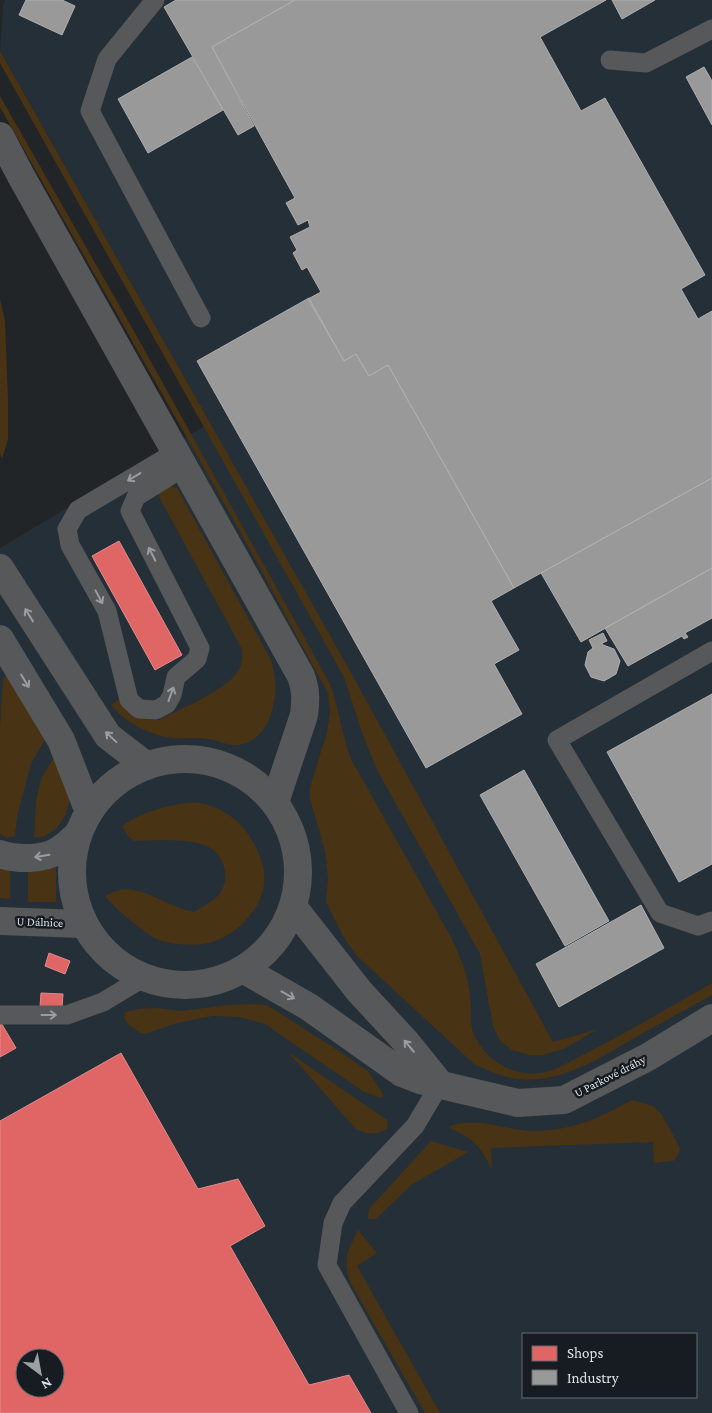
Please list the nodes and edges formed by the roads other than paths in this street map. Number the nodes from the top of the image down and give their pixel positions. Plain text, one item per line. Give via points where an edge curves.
1 (154, 0) edge
2 (712, 29) edge
3 (610, 60) dead end
4 (0, 136) edge
5 (201, 318) dead end
6 (180, 460) junction
7 (0, 568) edge
8 (0, 639) edge
9 (712, 651) edge
10 (147, 766) junction
11 (275, 802) junction
12 (83, 823) junction
13 (0, 854) edge
14 (294, 908) junction
15 (0, 920) edge
16 (712, 921) edge
17 (81, 924) junction
18 (246, 971) junction
19 (146, 976) junction
20 (0, 1015) edge
21 (712, 1018) edge
22 (440, 1084) junction
23 (409, 1413) edge

1 - 5 lane via 107,59 90,110
2 - 3 lane via 646,63
4 - 6 street
6 -> 6 lane via 78,510 67,529 70,545 107,611 129,700 139,709 156,710 167,704 176,677 197,659 200,648 130,511 136,497
6 - 11 street via 306,688 304,715
10 -> 7 street via 108,736
8 -> 12 street via 61,740
9 - 16 lane via 557,740 660,913 698,926
10 - 11 street via 164,760 182,759 217,764 249,779
10 - 12 street via 112,785
11 - 14 street via 293,835 298,857
12 -> 13 street via 59,850 50,854 39,857
12 - 17 street via 72,852 70,871 71,891
14 - 18 street via 274,945
22 -> 14 street via 359,991
15 - 17 street, U Dálnice
17 - 19 street via 105,951
18 - 19 street via 228,979 201,984 164,982
18 -> 22 street, U Parkové dráhy via 310,1007 402,1073
20 -> 19 lane via 67,1015 103,1002
21 - 22 street, U Parkové dráhy via 648,1057 564,1100 518,1102
22 - 23 lane via 415,1126 342,1203 333,1223 327,1265

